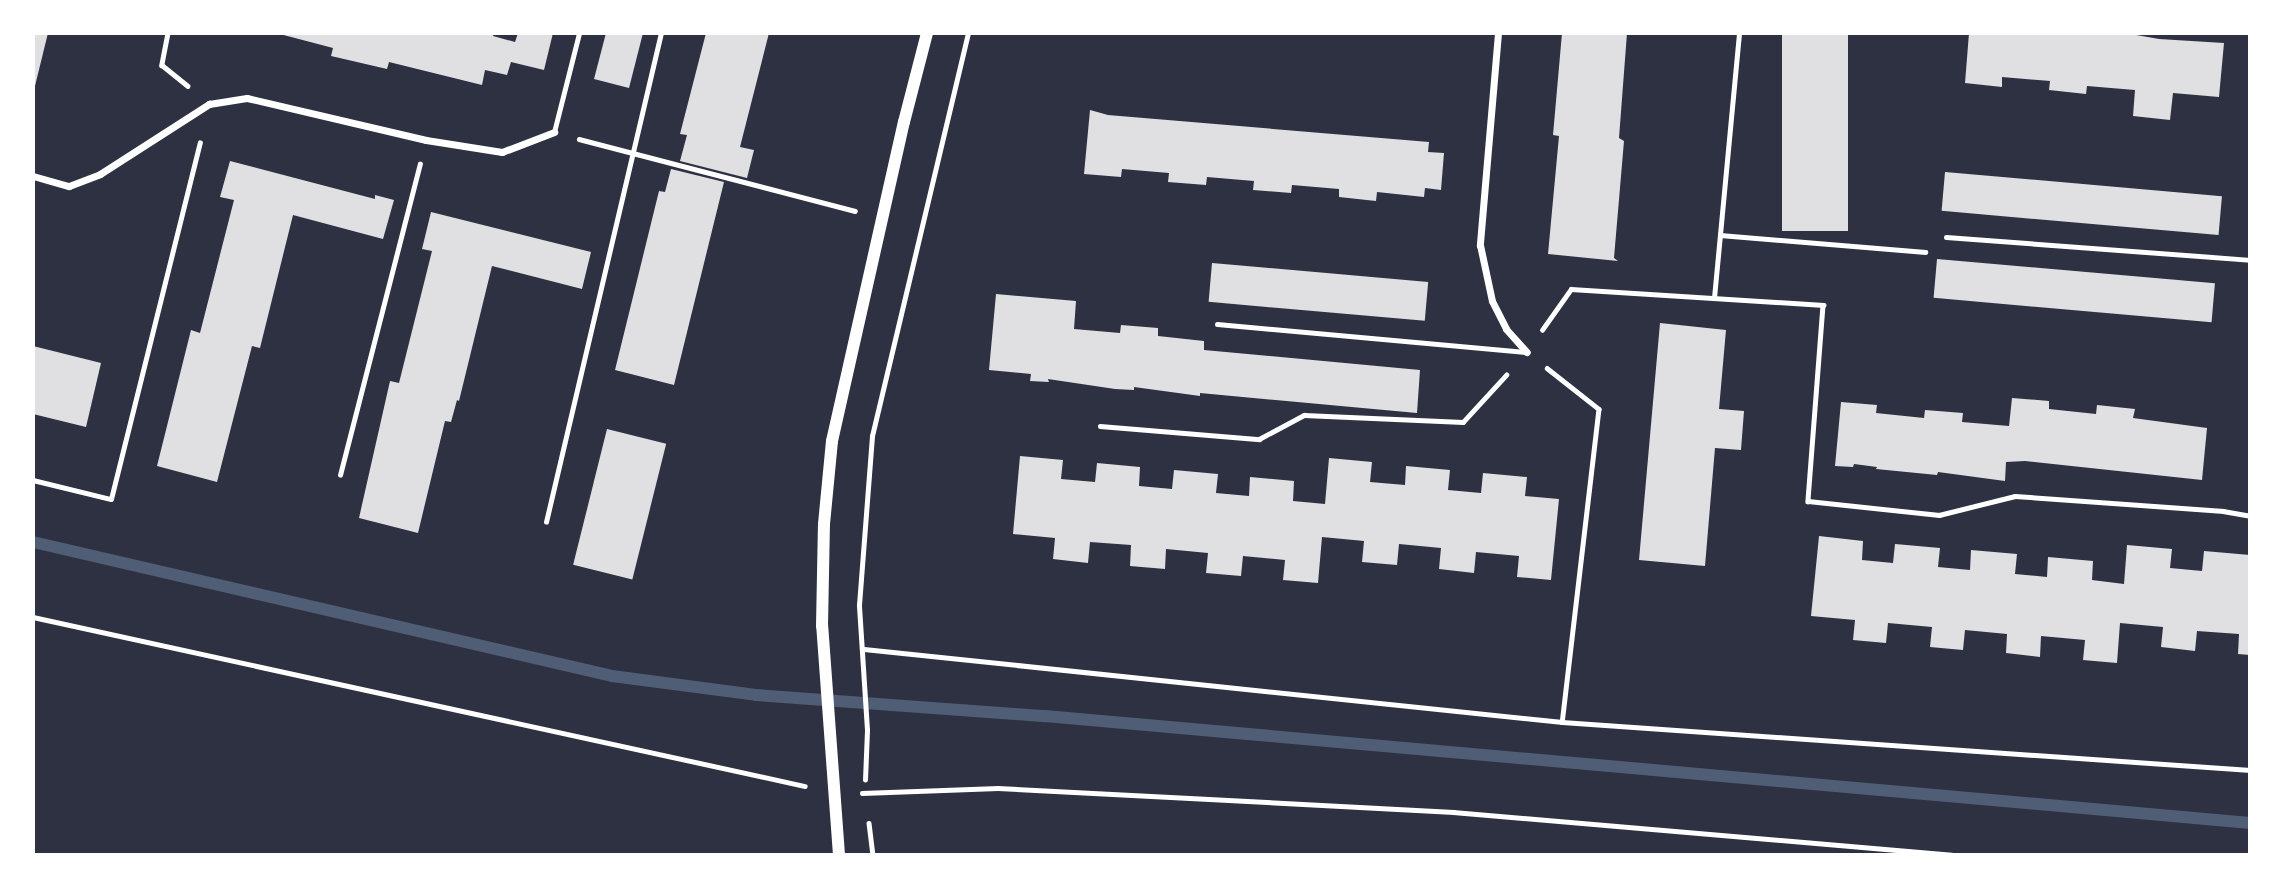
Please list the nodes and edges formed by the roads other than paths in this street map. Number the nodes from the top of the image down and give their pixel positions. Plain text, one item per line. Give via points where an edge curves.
1 (579, 33) edge
2 (927, 33) edge
3 (1498, 33) edge
4 (554, 132) joint
5 (33, 176) edge
6 (1946, 237) road end
7 (2250, 260) edge
8 (1217, 324) dead end
9 (1527, 352) joint
10 (839, 855) edge

1 - 4 lane
2 - 10 street via 832,441 824,524 825,670
3 - 9 street via 1480,245 1492,301 1506,329
4 - 5 street via 502,152 247,98 209,104 100,174 69,186
6 - 7 lane
8 - 9 lane

